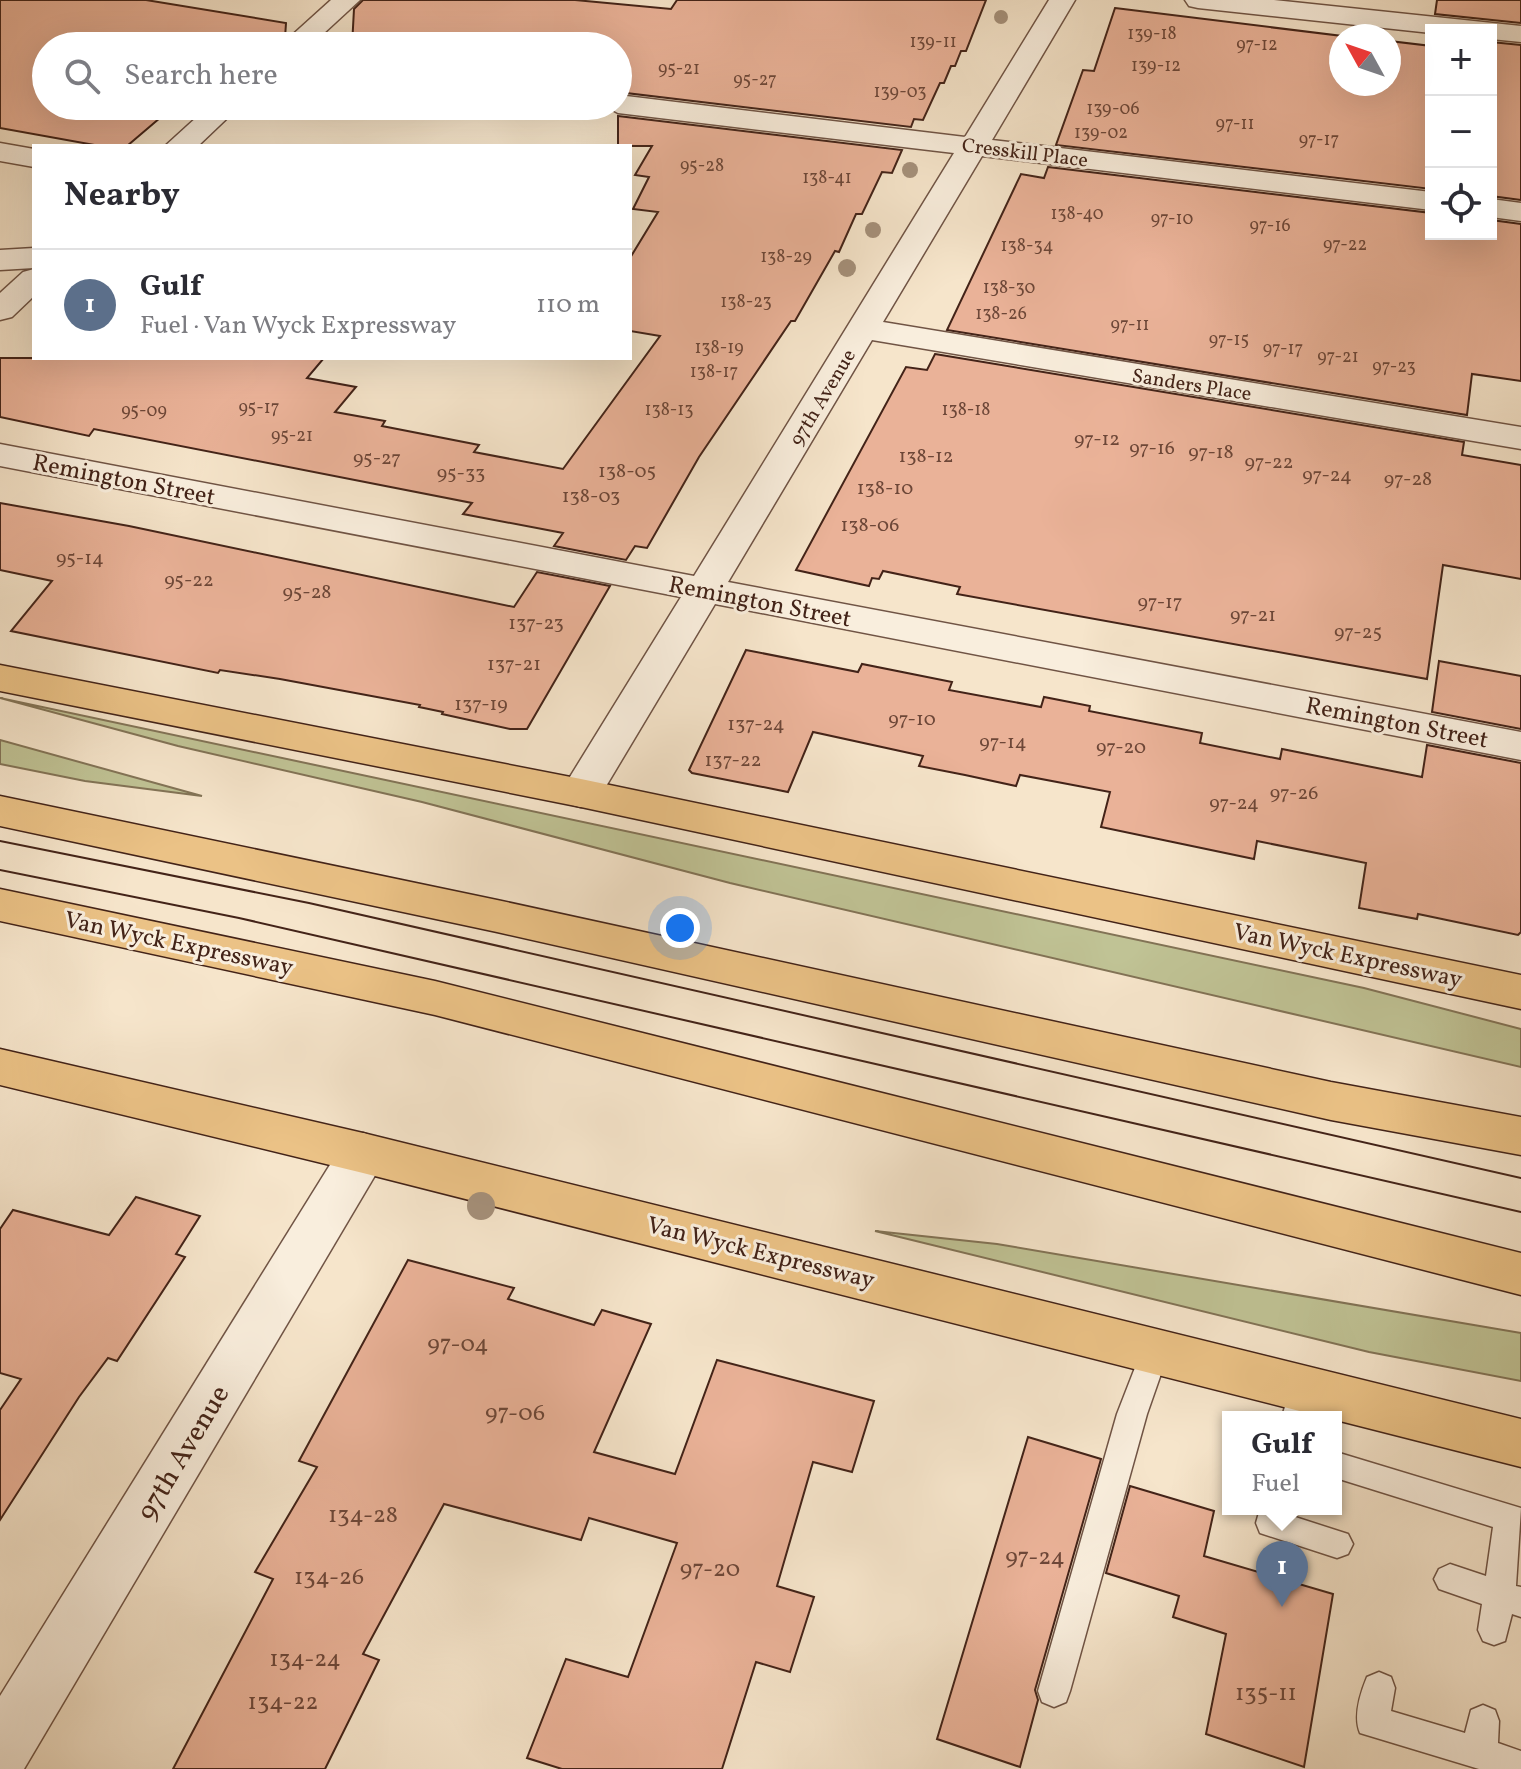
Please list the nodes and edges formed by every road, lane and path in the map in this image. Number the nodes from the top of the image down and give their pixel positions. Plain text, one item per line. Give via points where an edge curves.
1 (347, 0) edge
2 (1062, 0) edge
3 (1198, 0) edge
4 (1425, 24) edge
5 (310, 32) edge
6 (1497, 32) edge
7 (1521, 34) edge
8 (632, 106) edge
9 (210, 120) edge
10 (182, 144) edge
11 (974, 146) junction
12 (0, 152) edge
13 (32, 158) edge
14 (1425, 200) edge
15 (1497, 209) edge
16 (1521, 212) edge
17 (32, 258) edge
18 (0, 260) edge
19 (32, 281) edge
20 (0, 310) edge
21 (864, 329) junction
22 (1521, 438) edge
23 (0, 455) edge
24 (704, 591) junction
25 (0, 678) edge
26 (1521, 746) edge
27 (581, 793) junction
28 (0, 811) edge
29 (0, 905) edge
30 (1521, 992) edge
31 (0, 1067) edge
32 (1521, 1136) edge
33 (363, 1153) junction
34 (1521, 1274) edge
35 (1155, 1351) junction
36 (1300, 1402) edge
37 (1521, 1443) edge
38 (1342, 1467) edge
39 (1273, 1515) edge
40 (1337, 1544) dead end
41 (1450, 1579) dead end
42 (1509, 1598) edge
43 (1494, 1630) dead end
44 (1379, 1688) dead end
45 (1054, 1691) dead end
46 (1483, 1721) dead end
47 (0, 1752) edge
48 (1480, 1753) junction
49 (1521, 1767) edge

1 - 5 street
2 - 11 street, 97th Avenue
3 - 4 street
6 - 7 street
8 - 11 street, Cresskill Place
9 - 10 street
11 - 14 street, Cresskill Place
11 - 21 street, 97th Avenue
12 - 13 street
15 - 16 street
17 - 18 street
19 - 20 street
21 - 22 street, Sanders Place
21 - 24 street, 97th Avenue
23 - 24 street, Remington Street
24 - 26 street, Remington Street
24 - 27 street, 97th Avenue
25 - 27 main road, Van Wyck Expressway
27 - 30 main road, Van Wyck Expressway
28 - 32 main road via 1331,1101
29 - 34 main road, Van Wyck Expressway via 435,998
31 - 33 main road, Van Wyck Expressway
33 - 35 main road, Van Wyck Expressway
33 - 47 street, 97th Avenue
35 - 36 main road, Van Wyck Expressway
35 - 45 lane via 1132,1414
36 - 37 main road, Van Wyck Expressway
38 - 42 lane via 1510,1518
39 - 40 lane via 1271,1523
41 - 42 lane
42 - 43 lane
44 - 48 lane via 1372,1722
46 - 48 lane
48 - 49 lane

